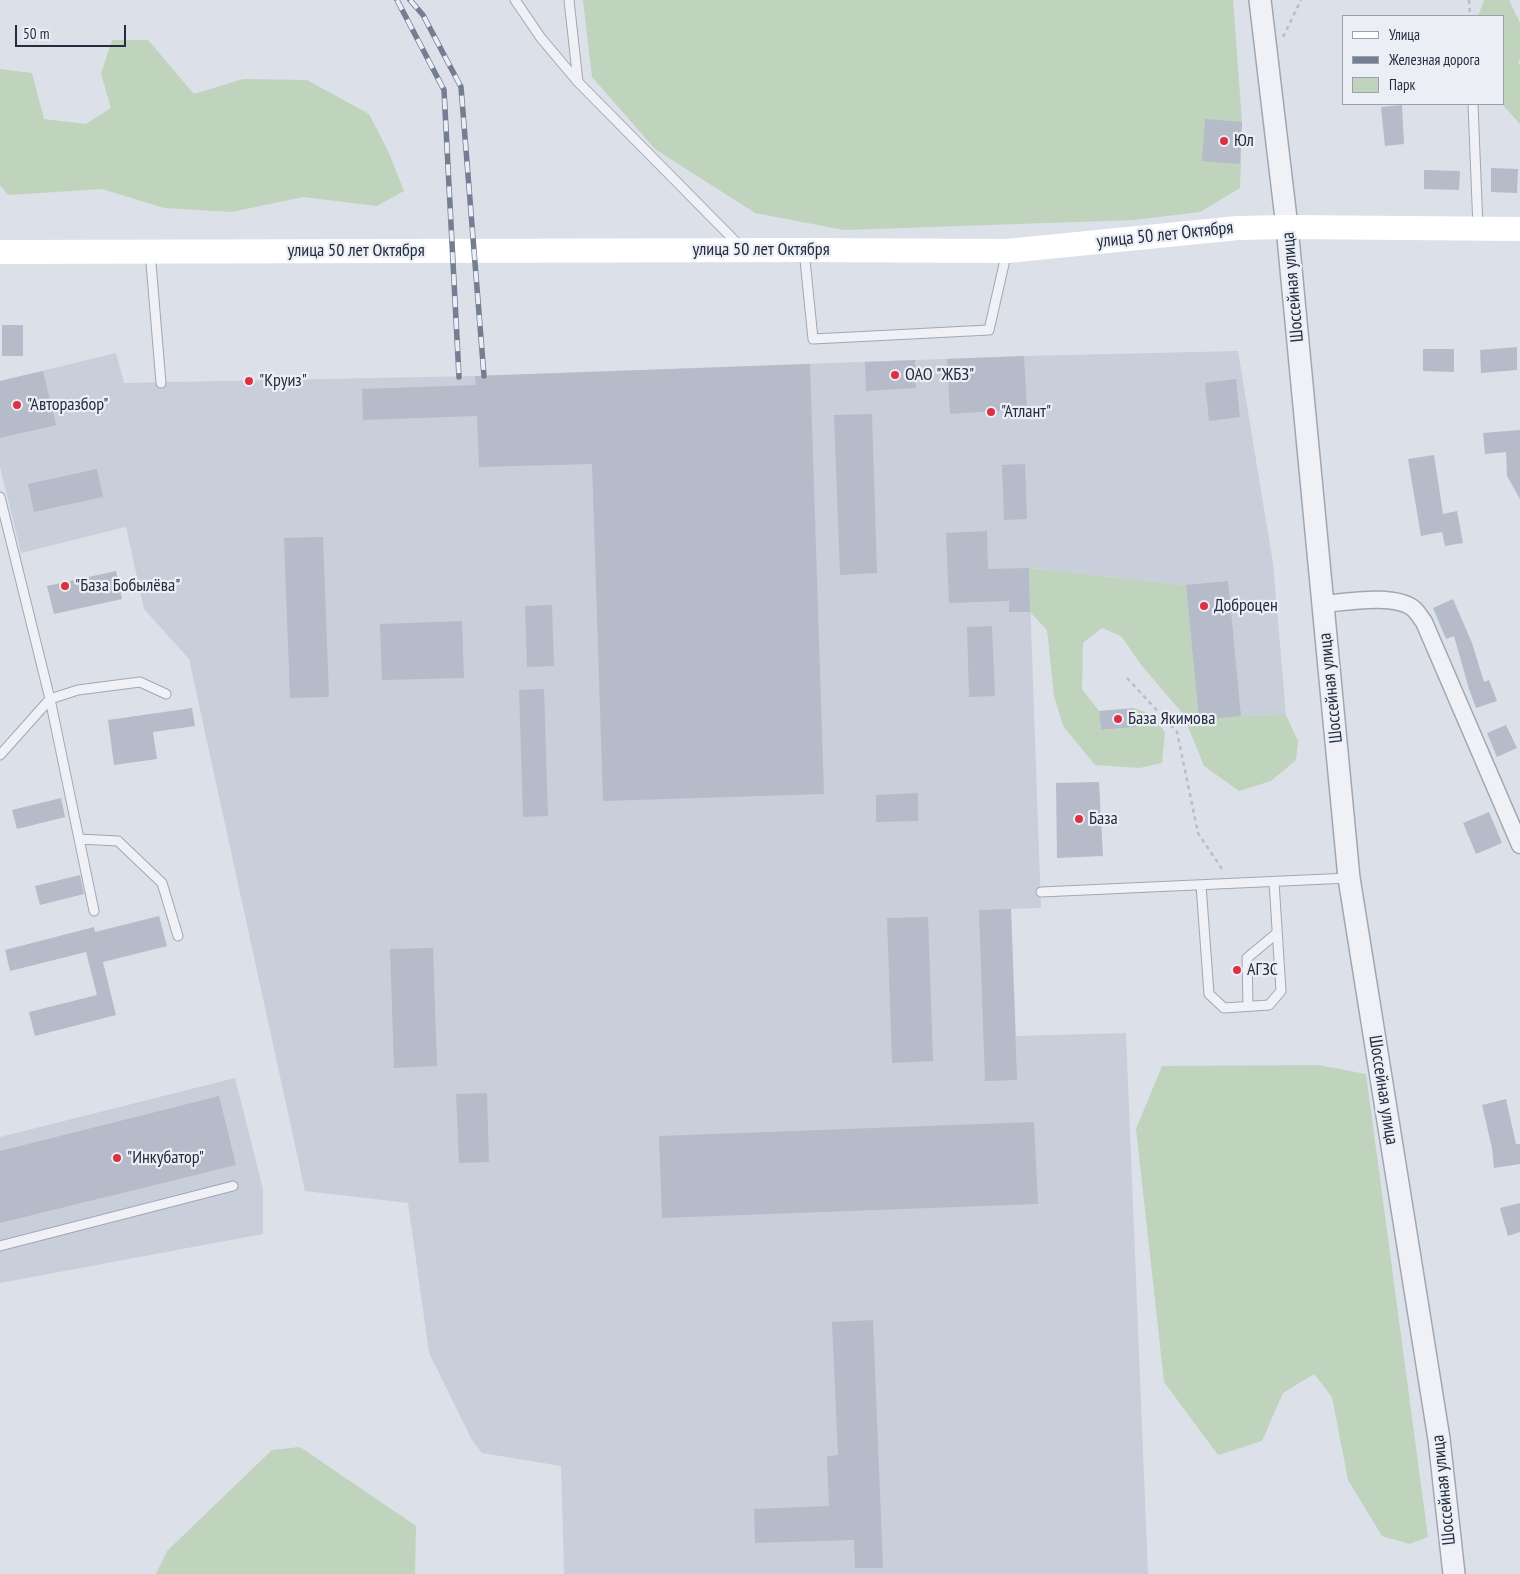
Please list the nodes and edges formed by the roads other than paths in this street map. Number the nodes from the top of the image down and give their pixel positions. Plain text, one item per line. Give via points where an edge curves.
1 (515, 0) edge
2 (569, 0) edge
3 (1260, 0) edge
4 (578, 82) junction
5 (1473, 105) edge
6 (1287, 227) junction
7 (1478, 228) junction
8 (1520, 229) edge
9 (744, 250) junction
10 (804, 250) junction
11 (150, 251) junction
12 (1007, 251) junction
13 (0, 252) edge
14 (161, 383) dead end
15 (0, 497) edge
16 (3, 525) edge
17 (1323, 604) junction
18 (166, 694) dead end
19 (50, 699) junction
20 (0, 755) edge
21 (79, 839) junction
22 (1520, 845) edge
23 (1349, 878) junction
24 (1274, 882) junction
25 (1201, 885) junction
26 (1040, 892) dead end
27 (94, 911) dead end
28 (1277, 933) junction
29 (178, 936) dead end
30 (1248, 1006) junction
31 (233, 1186) dead end
32 (0, 1246) edge
33 (1454, 1574) edge

1 - 4 lane via 541,38
2 - 4 lane
3 - 6 street, Шоссейная улица
4 - 9 lane
5 - 7 lane
6 - 7 main road, улица 50 лет Октября
6 - 12 main road, улица 50 лет Октября via 1238,228
6 - 17 street, Шоссейная улица
7 - 8 main road, улица 50 лет Октября
9 - 10 main road, улица 50 лет Октября
9 - 11 main road, улица 50 лет Октября
10 - 12 main road, улица 50 лет Октября
10 - 12 lane via 813,339 989,330
11 - 13 main road, улица 50 лет Октября
11 - 14 lane
15 - 16 lane
16 - 19 lane
17 - 22 street via 1374,599 1414,608 1424,622
17 - 23 street, Шоссейная улица
18 - 19 lane via 140,682 78,690
19 - 20 lane
19 - 21 lane
21 - 27 lane
21 - 29 lane via 118,841 162,883
23 - 24 lane
23 - 33 street, Шоссейная улица via 1439,1439
24 - 25 lane
24 - 28 lane
25 - 26 lane
25 - 30 lane via 1208,994 1224,1008
28 - 30 lane via 1247,958
28 - 30 lane via 1281,991 1269,1005
31 - 32 lane

